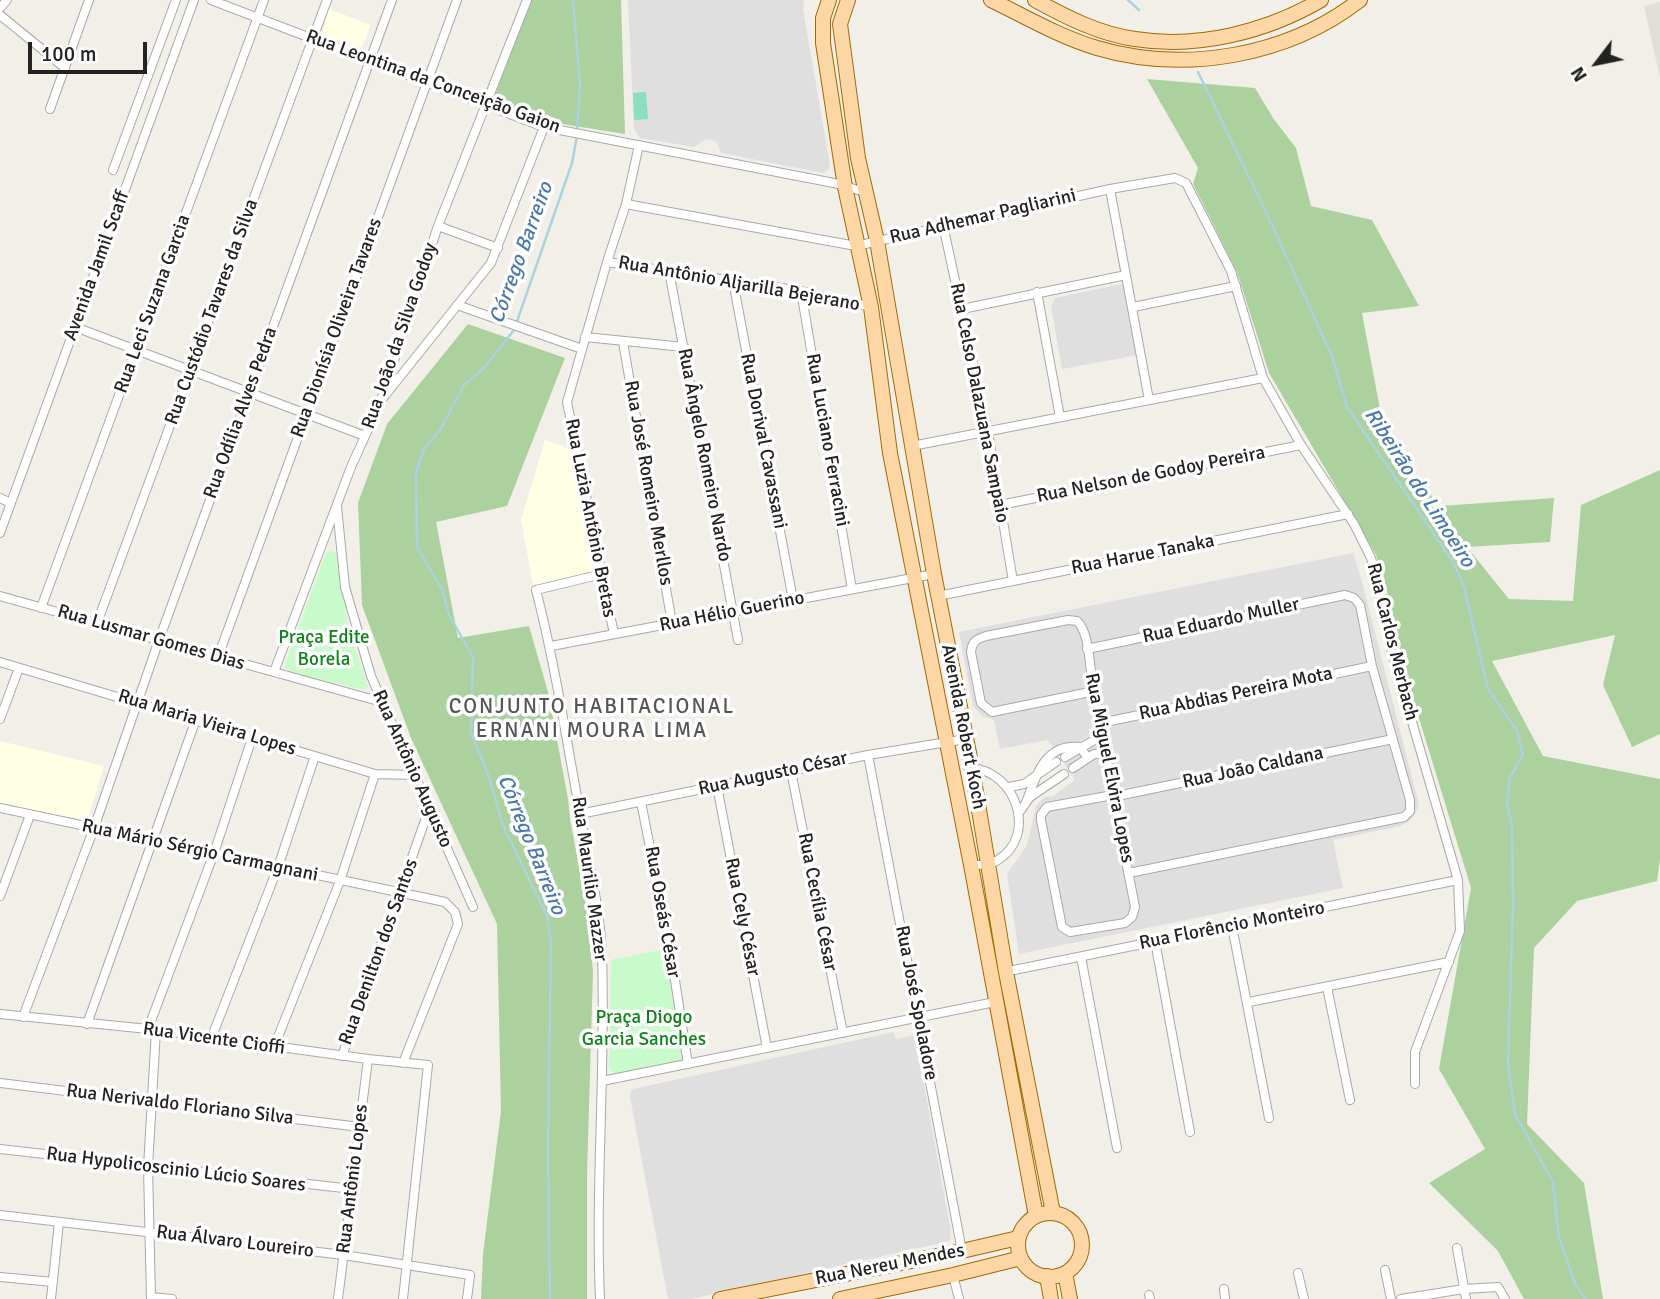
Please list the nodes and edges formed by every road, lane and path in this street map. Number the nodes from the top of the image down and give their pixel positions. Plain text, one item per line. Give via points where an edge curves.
1 (7, 0) edge
2 (89, 0) edge
3 (176, 0) edge
4 (194, 0) edge
5 (211, 0) edge
6 (264, 0) edge
7 (327, 0) edge
8 (392, 0) edge
9 (457, 0) edge
10 (527, 0) edge
11 (829, 0) edge
12 (848, 0) edge
13 (991, 0) edge
14 (1035, 0) edge
15 (1321, 0) edge
16 (1360, 0) edge
17 (0, 8) edge
18 (0, 15) edge
19 (258, 17) junction
20 (312, 38) junction
21 (371, 60) junction
22 (65, 68) junction
23 (429, 82) junction
24 (485, 104) junction
25 (50, 109) dead end
26 (544, 127) junction
27 (639, 145) junction
28 (121, 150) junction
29 (136, 158) junction
30 (113, 170) dead end
31 (845, 187) junction
32 (1110, 189) junction
33 (865, 192) junction
34 (626, 204) junction
35 (943, 225) junction
36 (438, 226) junction
37 (877, 241) junction
38 (856, 246) junction
39 (498, 248) junction
40 (607, 261) junction
41 (669, 271) junction
42 (1126, 275) junction
43 (733, 281) junction
44 (1236, 286) junction
45 (801, 291) junction
46 (1037, 292) junction
47 (457, 305) junction
48 (871, 307) junction
49 (1133, 307) junction
50 (962, 309) junction
51 (75, 327) junction
52 (585, 337) junction
53 (623, 342) junction
54 (684, 347) junction
55 (582, 349) junction
56 (136, 350) junction
57 (191, 370) junction
58 (1264, 378) junction
59 (249, 392) junction
60 (1149, 400) junction
61 (380, 402) junction
62 (305, 413) junction
63 (1060, 417) junction
64 (988, 432) junction
65 (365, 436) junction
66 (1301, 445) junction
67 (912, 446) junction
68 (0, 498) edge
69 (11, 503) junction
70 (337, 504) junction
71 (1000, 505) junction
72 (1348, 514) junction
73 (0, 533) edge
74 (601, 574) junction
75 (934, 574) junction
76 (914, 578) junction
77 (1013, 581) junction
78 (852, 589) junction
79 (0, 596) edge
80 (938, 596) junction
81 (793, 600) junction
82 (41, 608) junction
83 (734, 611) junction
84 (97, 623) junction
85 (673, 623) junction
86 (614, 634) junction
87 (159, 640) junction
88 (738, 640) dead end
89 (551, 646) junction
90 (1087, 649) junction
91 (218, 657) junction
92 (0, 662) edge
93 (1372, 666) junction
94 (19, 668) junction
95 (274, 672) junction
96 (1095, 691) junction
97 (136, 702) junction
98 (383, 702) junction
99 (0, 719) edge
100 (195, 722) junction
101 (1101, 723) junction
102 (1103, 735) junction
103 (252, 738) junction
104 (966, 739) junction
105 (1392, 739) junction
106 (945, 741) junction
107 (1080, 747) junction
108 (1106, 752) junction
109 (868, 755) junction
110 (315, 756) junction
111 (1065, 757) dead end
112 (1088, 758) junction
113 (1056, 762) dead end
114 (972, 768) junction
115 (1073, 768) dead end
116 (791, 771) junction
117 (375, 774) junction
118 (1064, 774) dead end
119 (415, 775) junction
120 (1036, 776) junction
121 (718, 786) junction
122 (1009, 787) junction
123 (1113, 795) junction
124 (1027, 800) junction
125 (641, 802) junction
126 (0, 808) edge
127 (429, 809) junction
128 (580, 814) junction
129 (1018, 814) junction
130 (30, 815) junction
131 (94, 828) junction
132 (154, 841) junction
133 (214, 853) junction
134 (989, 864) junction
135 (971, 865) junction
136 (278, 867) junction
137 (1129, 873) junction
138 (1458, 880) junction
139 (340, 881) junction
140 (400, 894) junction
141 (0, 896) edge
142 (473, 907) dead end
143 (1132, 917) joint
144 (1232, 926) junction
145 (1155, 941) junction
146 (1081, 957) junction
147 (1449, 962) junction
148 (1006, 972) junction
149 (990, 974) junction
150 (1327, 986) junction
151 (995, 1002) junction
152 (1249, 1002) junction
153 (0, 1014) edge
154 (23, 1017) junction
155 (919, 1018) junction
156 (87, 1024) junction
157 (152, 1030) junction
158 (843, 1033) junction
159 (211, 1039) junction
160 (274, 1047) junction
161 (767, 1048) junction
162 (342, 1056) junction
163 (368, 1059) junction
164 (403, 1063) junction
165 (688, 1064) junction
166 (603, 1081) junction
167 (0, 1083) edge
168 (1415, 1084) dead end
169 (1350, 1100) dead end
170 (151, 1101) junction
171 (1269, 1118) dead end
172 (360, 1127) junction
173 (1190, 1132) dead end
174 (1117, 1148) dead end
175 (0, 1149) edge
176 (148, 1167) junction
177 (352, 1189) junction
178 (1053, 1213) junction
179 (0, 1215) edge
180 (1036, 1216) junction
181 (59, 1222) junction
182 (149, 1231) junction
183 (1018, 1238) junction
184 (1457, 1248) dead end
185 (962, 1251) junction
186 (344, 1255) junction
187 (1021, 1258) junction
188 (916, 1261) junction
189 (407, 1265) junction
190 (1385, 1270) dead end
191 (1065, 1273) junction
192 (1298, 1273) dead end
193 (953, 1275) junction
194 (1047, 1276) junction
195 (0, 1277) edge
196 (53, 1282) junction
197 (906, 1285) junction
198 (1224, 1289) dead end
199 (1464, 1289) junction
200 (151, 1298) edge
201 (51, 1299) edge
202 (172, 1299) edge
203 (338, 1299) edge
204 (403, 1299) edge
205 (467, 1299) edge
206 (600, 1299) edge
207 (720, 1299) edge
208 (840, 1299) edge
209 (958, 1299) edge
210 (1051, 1299) edge
211 (1070, 1299) edge
212 (1225, 1299) edge
213 (1304, 1299) edge
214 (1391, 1299) edge
215 (1401, 1299) edge
216 (1466, 1299) edge
217 (1505, 1299) edge

1 - 17 street
2 - 22 street
3 - 28 street
4 - 29 street, Avenida Jamil Scaff
5 - 19 street, Rua Leontina da Conceição Gaion
6 - 19 street, Rua Leci Suzana Garcia
7 - 20 street, Rua Custódio Tavares da Silva
8 - 21 street, Rua Odília Alves Pedra
9 - 23 street, Rua Dionísia Oliveira Tavares
10 - 24 street, Rua João da Silva Godoy
11 - 31 main road, Avenida Robert Koch via 823,18 823,44
12 - 33 main road, Avenida Robert Koch via 840,24
13 - 16 main road via 1085,44 1168,60 1230,55 1283,41 1312,31
14 - 15 main road via 1090,27 1134,39 1174,41 1248,30
18 - 22 street
19 - 20 street, Rua Leontina da Conceição Gaion
19 - 56 street, Rua Leci Suzana Garcia
20 - 21 street, Rua Leontina da Conceição Gaion
20 - 57 street, Rua Custódio Tavares da Silva
21 - 23 street, Rua Leontina da Conceição Gaion
21 - 59 street, Rua Odília Alves Pedra
22 - 25 street
23 - 24 street, Rua Leontina da Conceição Gaion
23 - 62 street, Rua Dionísia Oliveira Tavares
24 - 26 street, Rua Leontina da Conceição Gaion
24 - 36 street, Rua João da Silva Godoy
26 - 27 street, Rua Leontina da Conceição Gaion
26 - 39 street
27 - 31 street, Rua Leontina da Conceição Gaion
27 - 34 street
28 - 29 street
28 - 30 street
29 - 51 street, Avenida Jamil Scaff
31 - 33 street, Rua Leontina da Conceição Gaion
31 - 38 main road, Avenida Robert Koch
32 - 35 street, Rua Adhemar Pagliarini
32 - 42 street
32 - 44 street, Rua Carlos Merbach via 1174,178 1186,183
33 - 37 main road, Avenida Robert Koch
34 - 38 street
34 - 40 street
35 - 37 street, Rua Adhemar Pagliarini
35 - 50 street, Rua Celso Dalazuana Sampaio
36 - 39 street
36 - 61 street, Rua João da Silva Godoy
37 - 38 street, Rua Adhemar Pagliarini
37 - 67 main road, Avenida Robert Koch
38 - 48 main road, Avenida Robert Koch
39 - 47 street
40 - 41 street, Rua Antônio Aljarilla Bejerano
40 - 52 street
41 - 43 street, Rua Antônio Aljarilla Bejerano
41 - 54 street, Rua Ângelo Romeiro Nardo
42 - 46 street
42 - 49 street
43 - 45 street, Rua Antônio Aljarilla Bejerano
43 - 81 street, Rua Dorival Cavassani
44 - 49 street
44 - 58 street, Rua Carlos Merbach
45 - 48 street, Rua Antônio Aljarilla Bejerano
45 - 78 street, Rua Luciano Ferracini
46 - 50 street
46 - 63 street
47 - 55 street
47 - 61 street
48 - 76 main road, Avenida Robert Koch via 890,453
49 - 60 street
50 - 64 street, Rua Celso Dalazuana Sampaio
51 - 56 street
51 - 69 street, Avenida Jamil Scaff
52 - 53 street
52 - 55 street
53 - 54 street
53 - 85 street, Rua José Romeiro Merllos
54 - 83 street, Rua Ângelo Romeiro Nardo
55 - 74 street, Rua Luzia Antônio Bretas via 567,402
56 - 57 street
56 - 82 street, Rua Leci Suzana Garcia
57 - 59 street
57 - 84 street, Rua Custódio Tavares da Silva
58 - 60 street
58 - 66 street, Rua Carlos Merbach
59 - 62 street
59 - 87 street, Rua Odília Alves Pedra
60 - 63 street
61 - 65 street, Rua João da Silva Godoy
62 - 65 street
62 - 91 street, Rua Dionísia Oliveira Tavares
63 - 64 street
64 - 67 street
64 - 71 street, Rua Celso Dalazuana Sampaio
65 - 70 street, Rua João da Silva Godoy
66 - 71 street, Rua Nelson de Godoy Pereira
66 - 72 street, Rua Carlos Merbach
67 - 75 main road, Avenida Robert Koch
68 - 69 street
69 - 73 street, Avenida Jamil Scaff
70 - 95 street, Rua João da Silva Godoy
70 - 98 street, Rua Antônio Augusto via 345,587
71 - 77 street, Rua Celso Dalazuana Sampaio
72 - 77 street, Rua Harue Tanaka
72 - 138 street, Rua Carlos Merbach via 1373,564 1392,653
74 - 86 street, Rua Luzia Antônio Bretas
74 - 89 street, Rua Maurilio Mazzer via 536,590
75 - 76 street, Rua Hélio Guerino
75 - 80 main road, Avenida Robert Koch
76 - 78 street, Rua Hélio Guerino
76 - 106 main road, Avenida Robert Koch
77 - 80 street, Rua Harue Tanaka
78 - 81 street, Rua Hélio Guerino
79 - 82 street, Rua Lusmar Gomes Dias
80 - 104 main road, Avenida Robert Koch
81 - 83 street, Rua Hélio Guerino
82 - 84 street, Rua Lusmar Gomes Dias
83 - 85 street, Rua Hélio Guerino
83 - 88 street, Rua Ângelo Romeiro Nardo
84 - 87 street, Rua Lusmar Gomes Dias
85 - 86 street, Rua Hélio Guerino
86 - 89 street, Rua Hélio Guerino
87 - 91 street, Rua Lusmar Gomes Dias
87 - 97 street, Rua Odília Alves Pedra
89 - 128 street, Rua Maurilio Mazzer
90 - 93 street, Rua Eduardo Muller via 1345,595 1360,605
90 - 96 street, Rua Miguel Elvira Lopes
90 - 96 street, Rua Miguel Elvira Lopes via 1083,629 1077,621 1068,620 976,639 971,652 981,702 988,710
91 - 95 street, Rua Lusmar Gomes Dias
92 - 94 street, Rua Maria Vieira Lopes
93 - 101 street, Rua Abdias Pereira Mota
93 - 105 street
94 - 97 street, Rua Maria Vieira Lopes
94 - 99 street
95 - 98 street, Rua Lusmar Gomes Dias
96 - 101 street, Rua Miguel Elvira Lopes
97 - 100 street, Rua Maria Vieira Lopes
97 - 131 street, Rua Odília Alves Pedra
98 - 119 street, Rua Antônio Augusto
100 - 103 street, Rua Maria Vieira Lopes
100 - 132 street
101 - 102 street, Rua Miguel Elvira Lopes
102 - 107 street
102 - 108 street, Rua Miguel Elvira Lopes
103 - 110 street, Rua Maria Vieira Lopes
103 - 133 street
104 - 106 street, Rua Augusto César
104 - 114 main road, Avenida Robert Koch
105 - 123 street, Rua João Caldana
105 - 137 street via 1410,800 1404,817
106 - 109 street, Rua Augusto César
106 - 135 main road, Avenida Robert Koch
107 - 111 street
107 - 112 street
107 - 120 street via 1059,749
108 - 112 street
108 - 123 street, Rua Miguel Elvira Lopes
109 - 116 street, Rua Augusto César
109 - 155 street, Rua José Spoladore
110 - 117 street, Rua Maria Vieira Lopes
110 - 136 street
112 - 115 street
113 - 120 street
114 - 122 street via 985,770
114 - 134 main road, Avenida Robert Koch
116 - 121 street, Rua Augusto César
116 - 158 street, Rua Cecília César
117 - 119 street, Rua Maria Vieira Lopes
117 - 139 street
118 - 124 street
119 - 127 street, Rua Antônio Augusto
120 - 122 street via 1021,786
120 - 124 street
121 - 125 street, Rua Augusto César
121 - 161 street, Rua Cely César
122 - 129 street
123 - 137 street, Rua Miguel Elvira Lopes
123 - 143 street, Rua João Caldana via 1050,805 1041,820 1065,930 1110,926
124 - 129 street
125 - 128 street, Rua Augusto César
125 - 165 street, Rua Oseás César
126 - 130 street, Rua Mário Sérgio Carmagnani
127 - 140 street, Rua Denilton dos Santos
127 - 142 street, Rua Antônio Augusto
128 - 166 street, Rua Maurilio Mazzer via 602,952
129 - 134 street via 1010,848
130 - 131 street, Rua Mário Sérgio Carmagnani
130 - 141 street
131 - 132 street, Rua Mário Sérgio Carmagnani
131 - 154 street, Rua Odília Alves Pedra
132 - 133 street, Rua Mário Sérgio Carmagnani
132 - 156 street
133 - 136 street, Rua Mário Sérgio Carmagnani
133 - 157 street
134 - 135 street
134 - 148 main road, Avenida Robert Koch
135 - 149 main road, Avenida Robert Koch
136 - 139 street, Rua Mário Sérgio Carmagnani
136 - 159 street
137 - 143 street, Rua Miguel Elvira Lopes via 1135,907
138 - 144 street, Rua Florêncio Monteiro
138 - 147 street, Rua Carlos Merbach via 1460,931
139 - 140 street, Rua Mário Sérgio Carmagnani
139 - 160 street
140 - 162 street, Rua Denilton dos Santos
140 - 164 street, Rua Mário Sérgio Carmagnani via 445,902 455,912 458,924
144 - 145 street, Rua Florêncio Monteiro
144 - 152 street
145 - 146 street, Rua Florêncio Monteiro
145 - 173 street
146 - 148 street, Rua Florêncio Monteiro
146 - 174 street
147 - 150 street
147 - 168 street, Rua Carlos Merbach via 1415,1052
148 - 149 street, Rua Florêncio Monteiro
148 - 178 main road, Avenida Robert Koch
149 - 151 main road, Avenida Robert Koch
150 - 152 street
150 - 169 street
151 - 155 street
151 - 180 main road, Avenida Robert Koch
152 - 171 street
153 - 154 street, Rua Vicente Cioffi
154 - 156 street, Rua Vicente Cioffi
155 - 158 street
155 - 185 street, Rua José Spoladore
156 - 157 street, Rua Vicente Cioffi
157 - 159 street, Rua Vicente Cioffi
157 - 170 street
158 - 161 street
159 - 160 street, Rua Vicente Cioffi
160 - 162 street, Rua Vicente Cioffi
161 - 165 street
162 - 163 street, Rua Vicente Cioffi
163 - 164 street, Rua Vicente Cioffi
163 - 172 street, Rua Antônio Lopes
164 - 189 street, Rua Vicente Cioffi via 428,1065
165 - 166 street
166 - 206 street, Rua Maurilio Mazzer
167 - 170 street, Rua Nerivaldo Floriano Silva
170 - 172 street, Rua Nerivaldo Floriano Silva
170 - 176 street
172 - 177 street, Rua Antônio Lopes
175 - 176 street, Rua Hypolicoscinio Lúcio Soares
176 - 177 street, Rua Hypolicoscinio Lúcio Soares
176 - 182 street
177 - 186 street, Rua Antônio Lopes
178 - 180 main road
178 - 191 main road via 1071,1221 1081,1238 1079,1258
179 - 181 street, Rua Álvaro Loureiro
180 - 183 main road
181 - 182 street, Rua Álvaro Loureiro
181 - 196 street
182 - 186 street, Rua Álvaro Loureiro
182 - 200 street
183 - 185 main road, Rua Nereu Mendes
183 - 187 main road
184 - 199 street
185 - 188 main road, Rua Nereu Mendes
186 - 189 street, Rua Álvaro Loureiro
186 - 203 street, Rua Antônio Lopes
187 - 193 main road, Rua Nereu Mendes
187 - 194 main road via 1031,1270
188 - 197 main road via 893,1271 895,1282
188 - 207 main road, Rua Nereu Mendes
189 - 204 street
189 - 205 street, Rua Álvaro Loureiro via 470,1275
190 - 214 street
191 - 194 main road
191 - 211 main road
192 - 213 street
193 - 197 main road, Rua Nereu Mendes
193 - 209 street
194 - 210 main road
195 - 196 street
196 - 201 street
197 - 208 main road, Rua Nereu Mendes
198 - 212 street
199 - 215 street
199 - 216 street
199 - 217 street via 1498,1287
200 - 202 street

